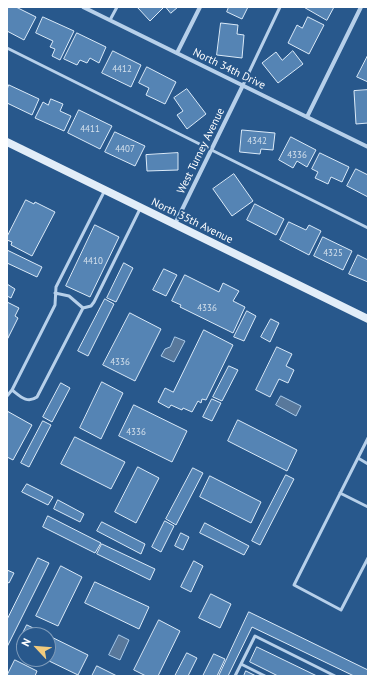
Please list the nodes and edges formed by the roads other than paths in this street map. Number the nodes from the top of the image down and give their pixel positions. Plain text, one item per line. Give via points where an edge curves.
1 (83, 7) edge
2 (117, 7) edge
3 (200, 7) edge
4 (280, 7) edge
5 (361, 7) edge
6 (110, 20) junction
7 (7, 48) edge
8 (177, 53) junction
9 (242, 85) junction
10 (307, 117) junction
11 (7, 142) edge
12 (368, 147) edge
13 (211, 151) junction
14 (105, 190) junction
15 (141, 208) junction
16 (174, 224) junction
17 (368, 228) edge
18 (55, 293) junction
19 (83, 308) junction
20 (368, 319) edge
21 (12, 390) junction
22 (7, 396) edge
23 (368, 438) edge
24 (358, 458) junction
25 (368, 464) edge
26 (340, 493) junction
27 (368, 507) edge
28 (368, 558) edge
29 (241, 664) junction
30 (235, 676) edge
31 (265, 676) edge
32 (335, 676) edge

1 - 6 street, North 34th Drive
2 - 6 lane
3 - 8 street
4 - 9 lane
5 - 10 street
6 - 8 street, North 34th Drive
7 - 13 lane
8 - 9 street, North 34th Drive
9 - 10 street, North 34th Drive
9 - 13 street, West Turney Avenue
10 - 12 street, North 34th Drive
11 - 14 main road, North 35th Avenue
13 - 16 street, West Turney Avenue
13 - 17 lane
14 - 15 main road, North 35th Avenue
14 - 18 lane
15 - 16 main road, North 35th Avenue
15 - 19 lane via 94,302 91,306
16 - 20 main road, North 35th Avenue
18 - 19 lane via 69,296
18 - 21 lane via 55,305
19 - 21 lane via 37,397 33,400 25,399
21 - 22 lane
23 - 24 lane
24 - 25 lane
24 - 26 lane
26 - 27 lane
26 - 28 lane via 294,585 341,610
29 - 30 lane
29 - 31 lane
29 - 32 lane via 255,636

